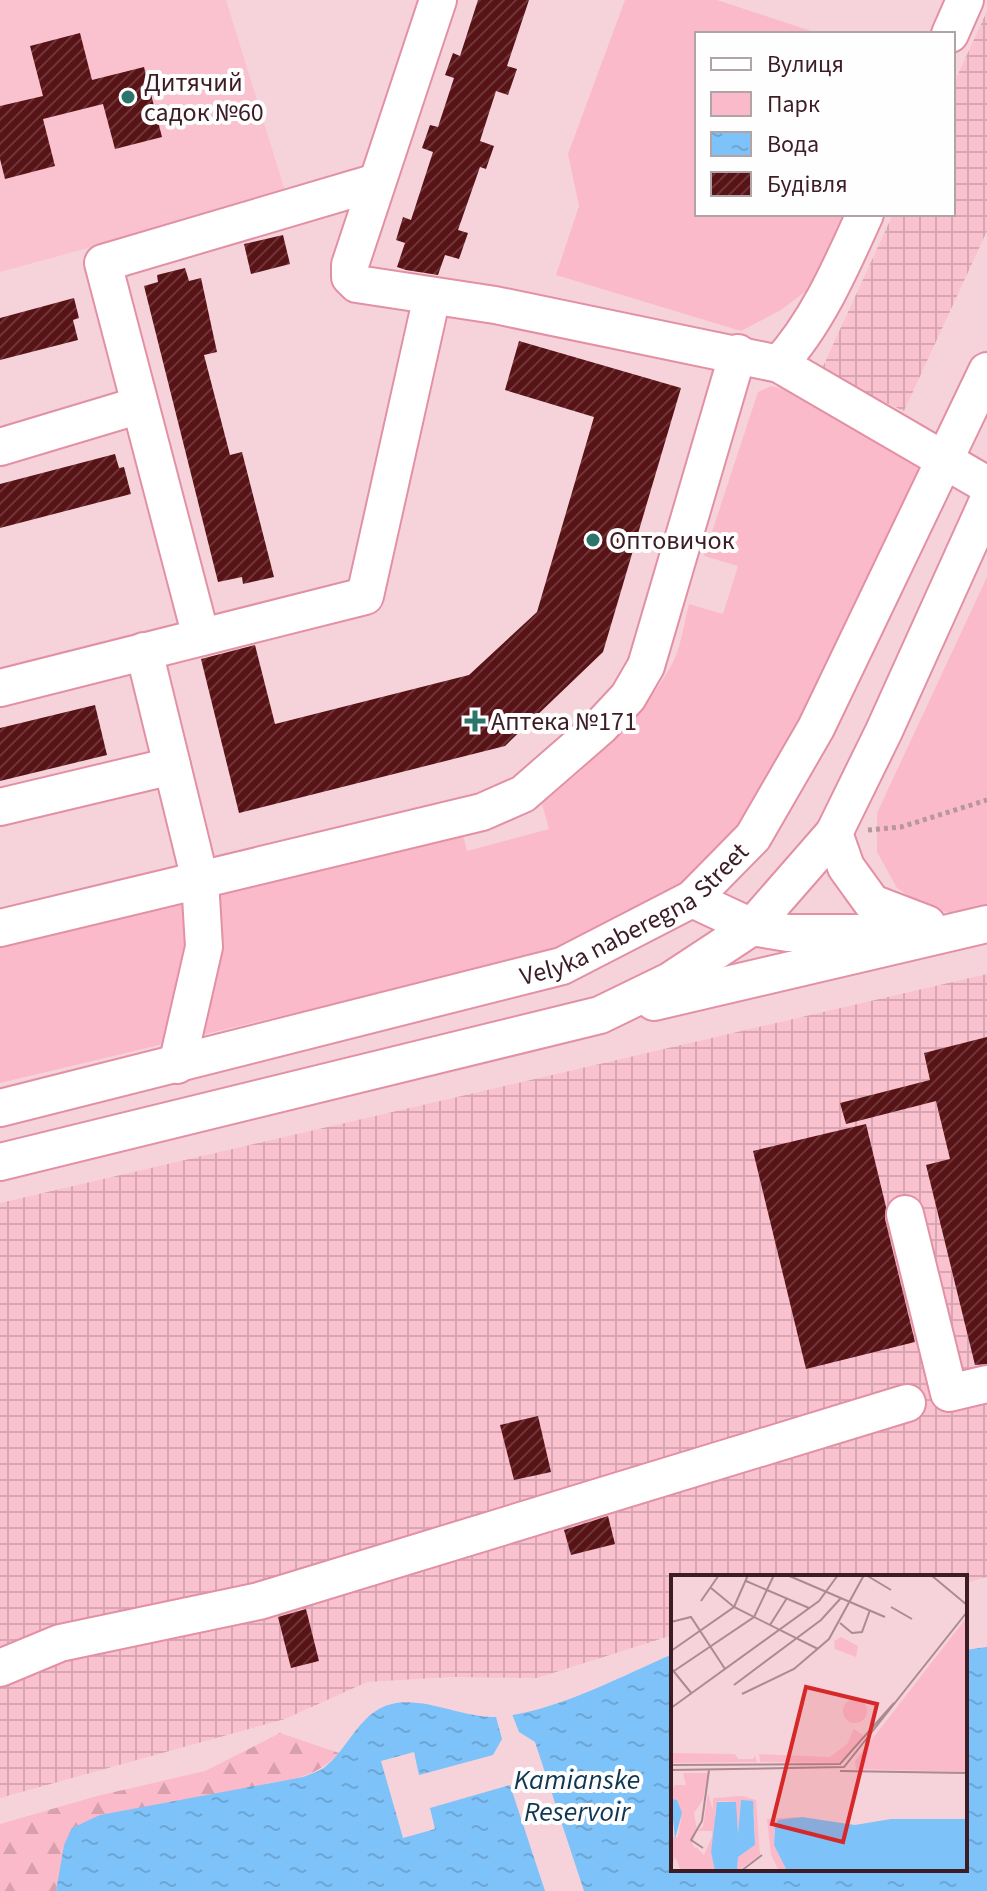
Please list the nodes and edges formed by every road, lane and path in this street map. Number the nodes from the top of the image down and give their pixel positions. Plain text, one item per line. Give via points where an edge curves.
1 (438, 0) edge
2 (965, 0) edge
3 (951, 32) edge
4 (377, 182) junction
5 (864, 216) edge
6 (432, 296) junction
7 (738, 353) junction
8 (779, 364) junction
9 (987, 371) edge
10 (140, 405) junction
11 (0, 447) edge
12 (944, 460) junction
13 (987, 485) edge
14 (987, 503) edge
15 (201, 637) junction
16 (144, 651) junction
17 (0, 688) edge
18 (172, 766) junction
19 (987, 800) edge
20 (0, 807) edge
21 (834, 833) junction
22 (200, 880) junction
23 (692, 899) junction
24 (752, 927) junction
25 (0, 928) edge
26 (971, 928) edge
27 (600, 1015) junction
28 (177, 1065) junction
29 (0, 1108) edge
30 (0, 1162) edge
31 (905, 1214) dead end
32 (987, 1384) edge
33 (907, 1403) dead end
34 (0, 1668) edge

1 - 4 street
2 - 3 street
4 - 6 street via 350,277 357,284
4 - 10 street via 103,263
5 - 8 street via 795,346
6 - 7 street
6 - 15 street via 365,596
7 - 8 street
7 - 22 street via 646,666 628,697 600,727 523,794 482,812
8 - 12 street
9 - 12 street, Velyka naberegna Street
10 - 11 street
10 - 15 street
12 - 13 street
12 - 23 street, Velyka naberegna Street via 808,742 753,837
14 - 21 street
15 - 16 street
16 - 17 street
16 - 18 street
18 - 20 street
18 - 22 street
19 - 21 path via 901,827
21 - 24 street
21 - 26 street via 846,867 872,903 910,920
22 - 25 street
22 - 28 street via 204,947
23 - 24 street
23 - 28 street, Velyka naberegna Street via 562,966
24 - 26 street via 804,933
24 - 27 street via 670,981
26 - 27 street
27 - 30 street
28 - 29 street, Velyka naberegna Street
31 - 32 street via 949,1393
33 - 34 street via 259,1601 60,1643

